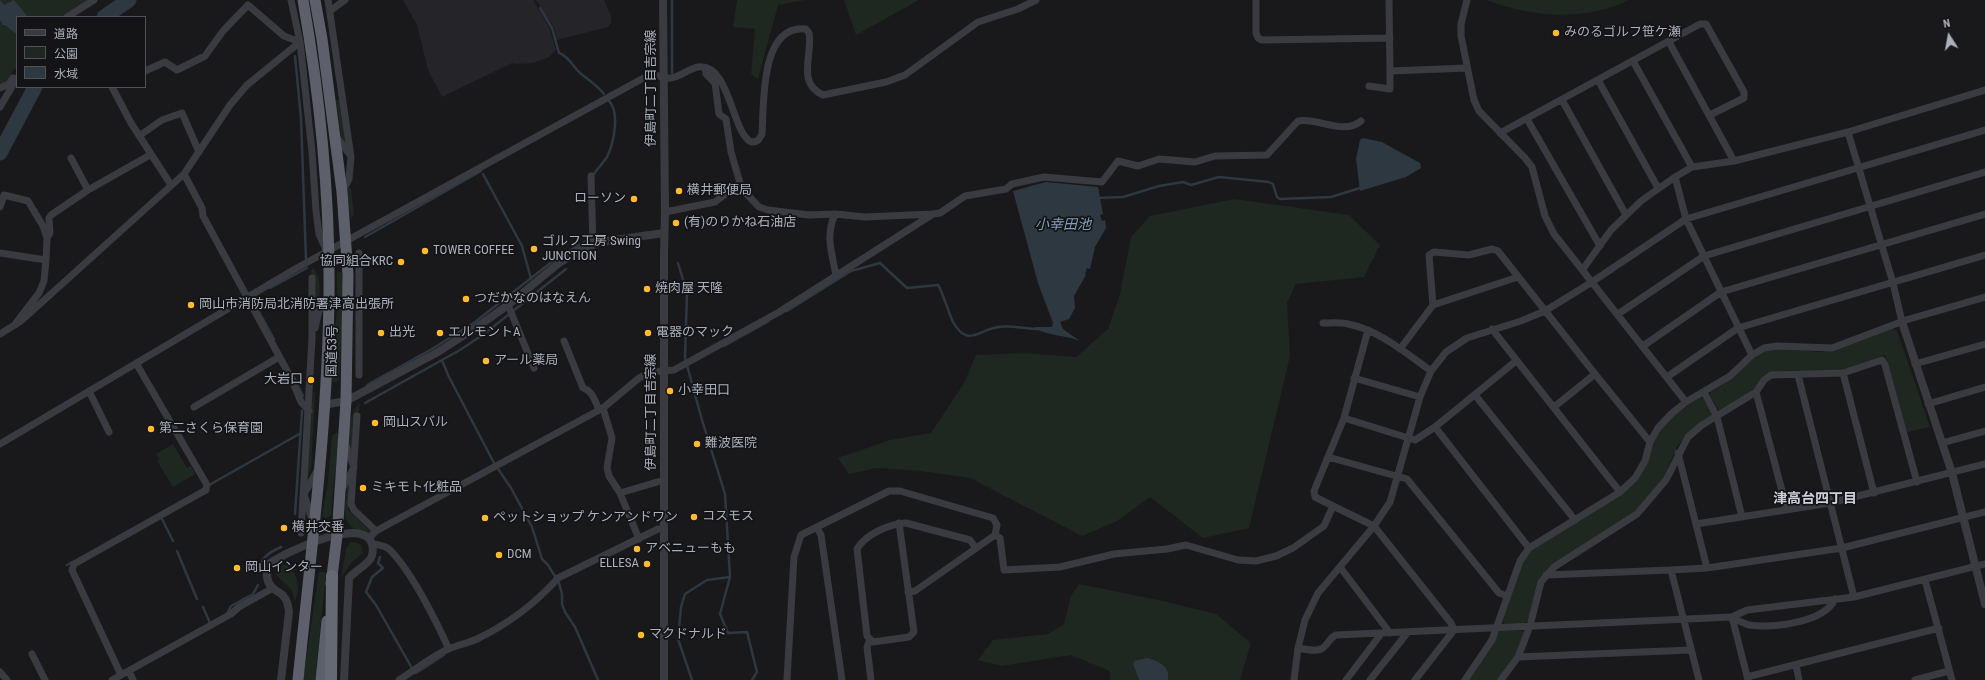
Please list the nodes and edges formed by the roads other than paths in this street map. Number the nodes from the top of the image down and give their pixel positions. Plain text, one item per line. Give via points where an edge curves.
1 (94, 0) edge
2 (291, 0) edge
3 (303, 0) edge
4 (315, 0) edge
5 (328, 0) edge
6 (345, 0) edge
7 (663, 0) edge
8 (1036, 0) edge
9 (1256, 0) edge
10 (1389, 0) edge
11 (1468, 0) edge
12 (330, 11) junction
13 (69, 16) edge
14 (1390, 38) junction
15 (305, 42) junction
16 (1669, 42) junction
17 (1633, 61) junction
18 (705, 68) junction
19 (1467, 68) junction
20 (146, 71) edge
21 (1390, 72) junction
22 (16, 78) edge
23 (663, 78) junction
24 (16, 80) edge
25 (1598, 80) junction
26 (1369, 86) dead end
27 (0, 88) edge
28 (113, 88) edge
29 (1985, 90) edge
30 (1562, 100) junction
31 (0, 107) edge
32 (1710, 115) junction
33 (1527, 119) junction
34 (1361, 121) dead end
35 (1985, 130) edge
36 (1848, 132) junction
37 (1500, 133) junction
38 (335, 134) junction
39 (139, 136) junction
40 (199, 152) junction
41 (150, 155) junction
42 (351, 157) junction
43 (71, 158) dead end
44 (1734, 161) junction
45 (1692, 167) junction
46 (1859, 167) junction
47 (1985, 172) edge
48 (184, 174) junction
49 (591, 176) dead end
50 (1675, 177) junction
51 (740, 183) junction
52 (171, 184) junction
53 (1658, 188) junction
54 (88, 190) junction
55 (342, 192) junction
56 (1871, 206) junction
57 (0, 207) edge
58 (665, 212) junction
59 (835, 214) junction
60 (933, 214) junction
61 (1985, 214) edge
62 (1626, 215) junction
63 (1686, 219) junction
64 (664, 233) junction
65 (47, 238) junction
66 (346, 241) junction
67 (593, 245) junction
68 (1882, 245) junction
69 (1600, 246) junction
70 (327, 252) junction
71 (359, 252) dead end
72 (0, 253) edge
73 (1985, 255) edge
74 (1704, 256) junction
75 (46, 260) junction
76 (1583, 269) junction
77 (348, 275) junction
78 (836, 276) junction
79 (1518, 277) junction
80 (312, 278) dead end
81 (1592, 282) junction
82 (1892, 283) junction
83 (1721, 292) junction
84 (329, 293) junction
85 (247, 297) junction
86 (1985, 297) edge
87 (359, 300) junction
88 (1433, 305) junction
89 (511, 311) junction
90 (1545, 311) junction
91 (1618, 314) junction
92 (359, 318) junction
93 (1902, 322) junction
94 (1323, 323) dead end
95 (15, 325) junction
96 (1738, 328) junction
97 (1492, 329) junction
98 (348, 330) junction
99 (1368, 330) junction
100 (0, 334) edge
101 (312, 338) junction
102 (564, 341) dead end
103 (1985, 344) edge
104 (1642, 346) junction
105 (1400, 349) junction
106 (1752, 355) junction
107 (279, 357) junction
108 (1516, 361) junction
109 (136, 363) junction
110 (1915, 364) junction
111 (534, 369) dead end
112 (1432, 370) junction
113 (664, 371) junction
114 (1843, 373) junction
115 (1594, 374) junction
116 (360, 375) dead end
117 (1798, 375) junction
118 (1667, 377) junction
119 (1354, 378) junction
120 (1985, 387) edge
121 (89, 391) junction
122 (1704, 392) junction
123 (1756, 392) junction
124 (1475, 394) junction
125 (1420, 397) junction
126 (346, 401) junction
127 (1686, 402) junction
128 (1928, 404) junction
129 (323, 405) junction
130 (194, 407) dead end
131 (1554, 407) junction
132 (603, 410) junction
133 (309, 411) junction
134 (357, 416) dead end
135 (1717, 417) junction
136 (1344, 418) junction
137 (1435, 427) junction
138 (1985, 431) edge
139 (109, 432) dead end
140 (1409, 438) junction
141 (344, 439) junction
142 (1650, 442) junction
143 (1942, 443) junction
144 (0, 444) edge
145 (1678, 453) junction
146 (1328, 457) junction
147 (1985, 464) edge
148 (354, 467) junction
149 (319, 468) junction
150 (1952, 472) junction
151 (1398, 476) junction
152 (664, 480) junction
153 (1917, 482) junction
154 (1620, 492) junction
155 (620, 493) junction
156 (1874, 493) junction
157 (304, 494) junction
158 (340, 494) junction
159 (1830, 503) junction
160 (1334, 506) junction
161 (1787, 510) junction
162 (1985, 512) edge
163 (1742, 517) junction
164 (1963, 518) junction
165 (1575, 520) junction
166 (899, 523) junction
167 (313, 524) junction
168 (1696, 524) junction
169 (1374, 526) junction
170 (817, 528) junction
171 (664, 529) junction
172 (376, 531) junction
173 (301, 533) dead end
174 (995, 535) junction
175 (337, 536) junction
176 (639, 539) junction
177 (371, 541) junction
178 (312, 543) junction
179 (976, 548) junction
180 (1529, 548) junction
181 (1842, 548) junction
182 (1985, 564) edge
183 (1975, 566) junction
184 (1340, 567) junction
185 (1707, 568) junction
186 (1671, 570) junction
187 (1546, 575) junction
188 (332, 576) junction
189 (1925, 580) junction
190 (273, 588) junction
191 (908, 592) junction
192 (1507, 596) junction
193 (1854, 597) junction
194 (1835, 599) junction
195 (1985, 604) edge
196 (1732, 617) junction
197 (1683, 620) junction
198 (1530, 626) junction
199 (1494, 628) junction
200 (1939, 628) junction
201 (1454, 630) junction
202 (1408, 632) junction
203 (1390, 633) junction
204 (1381, 634) junction
205 (870, 639) junction
206 (1298, 648) junction
207 (449, 649) junction
208 (1691, 650) junction
209 (32, 654) dead end
210 (1518, 657) junction
211 (1796, 665) junction
212 (129, 671) junction
213 (1949, 671) junction
214 (0, 672) edge
215 (121, 675) junction
216 (1748, 678) edge
217 (7, 680) edge
218 (45, 680) edge
219 (112, 680) edge
220 (133, 680) edge
221 (281, 680) edge
222 (298, 680) edge
223 (321, 680) edge
224 (331, 680) edge
225 (344, 680) edge
226 (399, 680) edge
227 (664, 680) edge
228 (787, 680) edge
229 (842, 680) edge
230 (871, 680) edge
231 (1294, 680) edge
232 (1346, 680) edge
233 (1370, 680) edge
234 (1415, 680) edge
235 (1465, 680) edge
236 (1501, 680) edge
237 (1699, 680) edge
238 (1800, 680) edge
239 (1915, 680) edge
240 (1952, 680) edge

1 - 13 street
2 - 15 street
3 - 15 highway, 国道53号
4 - 38 highway, 国道53号
5 - 12 street
6 - 12 street
7 - 23 street, 伊島町二丁目吉宗線
8 - 18 street via 1018,9 978,22 905,75 886,82 823,95 816,92 807,74 809,33 806,29 790,30 778,39 767,69 762,134 756,142 747,140 721,82 713,72
9 - 14 street via 1256,33 1262,40
10 - 14 street
11 - 19 street via 1461,24
12 - 42 street
14 - 21 street
15 - 20 street via 284,36 248,5 223,31 205,56 177,70 165,62
15 - 40 street via 247,85 230,105
15 - 70 highway, 国道53号 via 322,133
16 - 17 street
16 - 32 street
16 - 32 street via 1700,24 1706,24 1744,92 1744,98
17 - 25 street
17 - 45 street
18 - 23 street via 699,67 670,78
18 - 51 street via 706,74 715,83 719,114 726,119 731,152
19 - 21 street
19 - 37 street via 1479,111
21 - 26 street via 1390,89
22 - 27 street
23 - 58 street, 伊島町二丁目吉宗線
23 - 66 street via 654,74 649,75
24 - 31 street
25 - 30 street
25 - 53 street
28 - 39 street
29 - 36 street
30 - 33 street
30 - 62 street
32 - 44 street
33 - 37 street
33 - 69 street
34 - 60 street via 1357,125 1336,127 1298,121 1267,155 1215,156 1195,162 1159,160 1138,166 1118,161 1102,182 1044,177 1012,184 1006,189 965,196 940,213
35 - 46 street
36 - 44 street
36 - 46 street
37 - 76 street via 1532,167 1545,216 1554,234
38 - 42 street
38 - 55 highway, 国道53号
39 - 40 street via 162,120 182,113
39 - 41 street
40 - 48 street
41 - 52 street
41 - 54 street
42 - 55 street via 349,179
43 - 54 street
44 - 45 street
45 - 50 street
46 - 56 street
46 - 63 street
47 - 56 street
48 - 52 street
48 - 85 street via 202,208 203,216
49 - 67 street
50 - 53 street
50 - 63 street
51 - 58 street via 715,202
51 - 59 street via 759,207 768,210 809,215
52 - 95 street
53 - 62 street
54 - 65 street via 51,215 50,233
55 - 66 highway, 国道53号
56 - 68 street
56 - 74 street
57 - 65 street via 4,195 28,201
58 - 64 street, 伊島町二丁目吉宗線
59 - 60 street via 865,217
59 - 78 street via 829,228 829,240
60 - 78 street
61 - 68 street
62 - 69 street
63 - 74 street
63 - 81 street
64 - 67 street via 632,236
64 - 113 street, 伊島町二丁目吉宗線
65 - 75 street
66 - 70 street
66 - 77 highway, 国道53号
67 - 89 street via 559,263
68 - 82 street
68 - 83 street
69 - 76 street
70 - 84 highway, 国道53号
70 - 85 street
71 - 87 street
72 - 75 street
73 - 82 street
74 - 83 street
74 - 91 street
75 - 95 street via 44,281 39,293
76 - 81 street
77 - 87 street
77 - 98 highway, 国道53号
78 - 113 street via 779,312 687,363 674,370
79 - 88 street
79 - 88 street via 1498,251 1492,249 1469,255 1434,252 1429,255
79 - 90 street
80 - 101 street
81 - 90 street
81 - 91 street
82 - 93 street
82 - 96 street
83 - 96 street
83 - 104 street
84 - 101 street via 319,311
84 - 129 highway, 国道53号
85 - 107 street
85 - 109 street
86 - 93 street
87 - 92 street
88 - 105 street
89 - 111 street
89 - 126 street
90 - 97 street
90 - 115 street
91 - 104 street
92 - 98 street
92 - 116 street
93 - 106 street via 1832,348 1776,346 1764,348
93 - 110 street
94 - 99 street via 1347,324
95 - 100 street
96 - 106 street
96 - 118 street
97 - 108 street
97 - 112 street via 1467,338 1446,352
98 - 126 highway, 国道53号
99 - 105 street
99 - 119 street
101 - 133 street
102 - 132 street via 580,384 589,390
103 - 110 street
104 - 118 street
105 - 112 street
106 - 122 street via 1730,376
107 - 130 street
107 - 133 street via 301,402
108 - 124 street
108 - 131 street
109 - 121 street
109 - 215 street via 207,485 206,490 74,564 72,570
110 - 128 street
112 - 125 street
113 - 132 street via 650,372 638,378
113 - 152 street, 伊島町二丁目吉宗線
114 - 117 street
114 - 153 street via 1882,360
114 - 156 street
115 - 131 street
115 - 142 street
117 - 123 street via 1772,375 1764,380
117 - 159 street
118 - 127 street
119 - 125 street
119 - 136 street
120 - 128 street
121 - 139 street
121 - 144 street
122 - 127 street
122 - 135 street
123 - 135 street
123 - 161 street
124 - 137 street
124 - 165 street
125 - 140 street
126 - 129 street
126 - 141 highway, 国道53号
127 - 142 street via 1658,428
128 - 143 street
129 - 149 highway, 国道53号
131 - 154 street
132 - 155 street via 612,438 607,468
132 - 172 street
133 - 157 street
134 - 148 street
135 - 145 street via 1688,437
135 - 163 street
136 - 140 street
136 - 146 street
137 - 140 street via 1415,440
137 - 180 street
138 - 143 street
140 - 151 street
141 - 148 street
141 - 158 highway, 国道53号
142 - 154 street via 1646,461 1635,478
143 - 150 street
145 - 168 street
145 - 187 street via 1666,480 1638,514 1554,567
146 - 151 street
146 - 160 street via 1314,491 1315,497
147 - 150 street
148 - 158 street
148 - 172 street via 351,504
149 - 157 street
149 - 167 highway, 国道53号
150 - 153 street
150 - 164 street
151 - 169 street via 1390,502
151 - 192 street via 1407,479 1499,593
152 - 155 street
152 - 171 street, 伊島町二丁目吉宗線
153 - 156 street
154 - 165 street
155 - 176 street
156 - 159 street
157 - 167 street
157 - 173 street
158 - 175 highway, 国道53号
159 - 161 street
159 - 181 street
160 - 169 street
160 - 174 street via 1324,526 1293,548 1256,561 1238,560 1186,545 1114,554 1060,567 1004,570 1000,538
161 - 163 street
162 - 164 street
163 - 168 street
164 - 181 street
164 - 183 street
165 - 180 street
166 - 179 street via 970,540
166 - 191 street
166 - 205 street via 862,540 857,549 867,636
167 - 178 highway, 国道53号
168 - 185 street
169 - 184 street
169 - 201 street via 1451,622
170 - 174 street via 889,491 900,491 993,518 997,525
170 - 228 street via 801,536 794,557
170 - 229 street via 821,535
171 - 176 street via 658,529
171 - 227 street, 伊島町二丁目吉宗線
172 - 177 street
174 - 179 street
175 - 177 street via 354,532 363,534
175 - 178 street
175 - 188 highway, 国道53号
176 - 207 street via 557,579 528,608 477,639
177 - 207 street via 390,549 409,575
177 - 225 street via 371,558 349,578
178 - 190 street via 270,563 266,571
178 - 222 highway, 国道53号
179 - 191 street via 914,591
180 - 192 street via 1520,561
181 - 185 street
181 - 193 street
182 - 183 street
183 - 189 street
183 - 195 street
184 - 203 street
184 - 206 street via 1318,594 1305,620
185 - 186 street
186 - 187 street
186 - 197 street
187 - 198 street
188 - 223 highway, 国道53号
188 - 224 highway
189 - 193 street
189 - 200 street
190 - 212 street
190 - 221 street via 288,602 289,612
191 - 205 street via 914,632 909,638 873,642
192 - 199 street
193 - 194 street
194 - 196 street via 1747,610
194 - 196 street via 1832,606 1822,613 1784,625 1748,624
196 - 197 street
196 - 216 street
197 - 198 street
197 - 208 street
198 - 199 street
198 - 210 street
199 - 201 street
199 - 235 street via 1492,640
200 - 211 street
200 - 213 street
201 - 202 street
201 - 234 street
202 - 203 street
202 - 233 street
203 - 204 street
204 - 206 street via 1336,635 1319,650
204 - 232 street
205 - 230 street via 867,647
206 - 231 street
207 - 226 street
208 - 210 street
208 - 237 street
209 - 218 street
210 - 236 street
211 - 216 street
211 - 238 street
212 - 215 street
212 - 220 street
213 - 239 street
213 - 240 street
214 - 217 street
215 - 219 street

